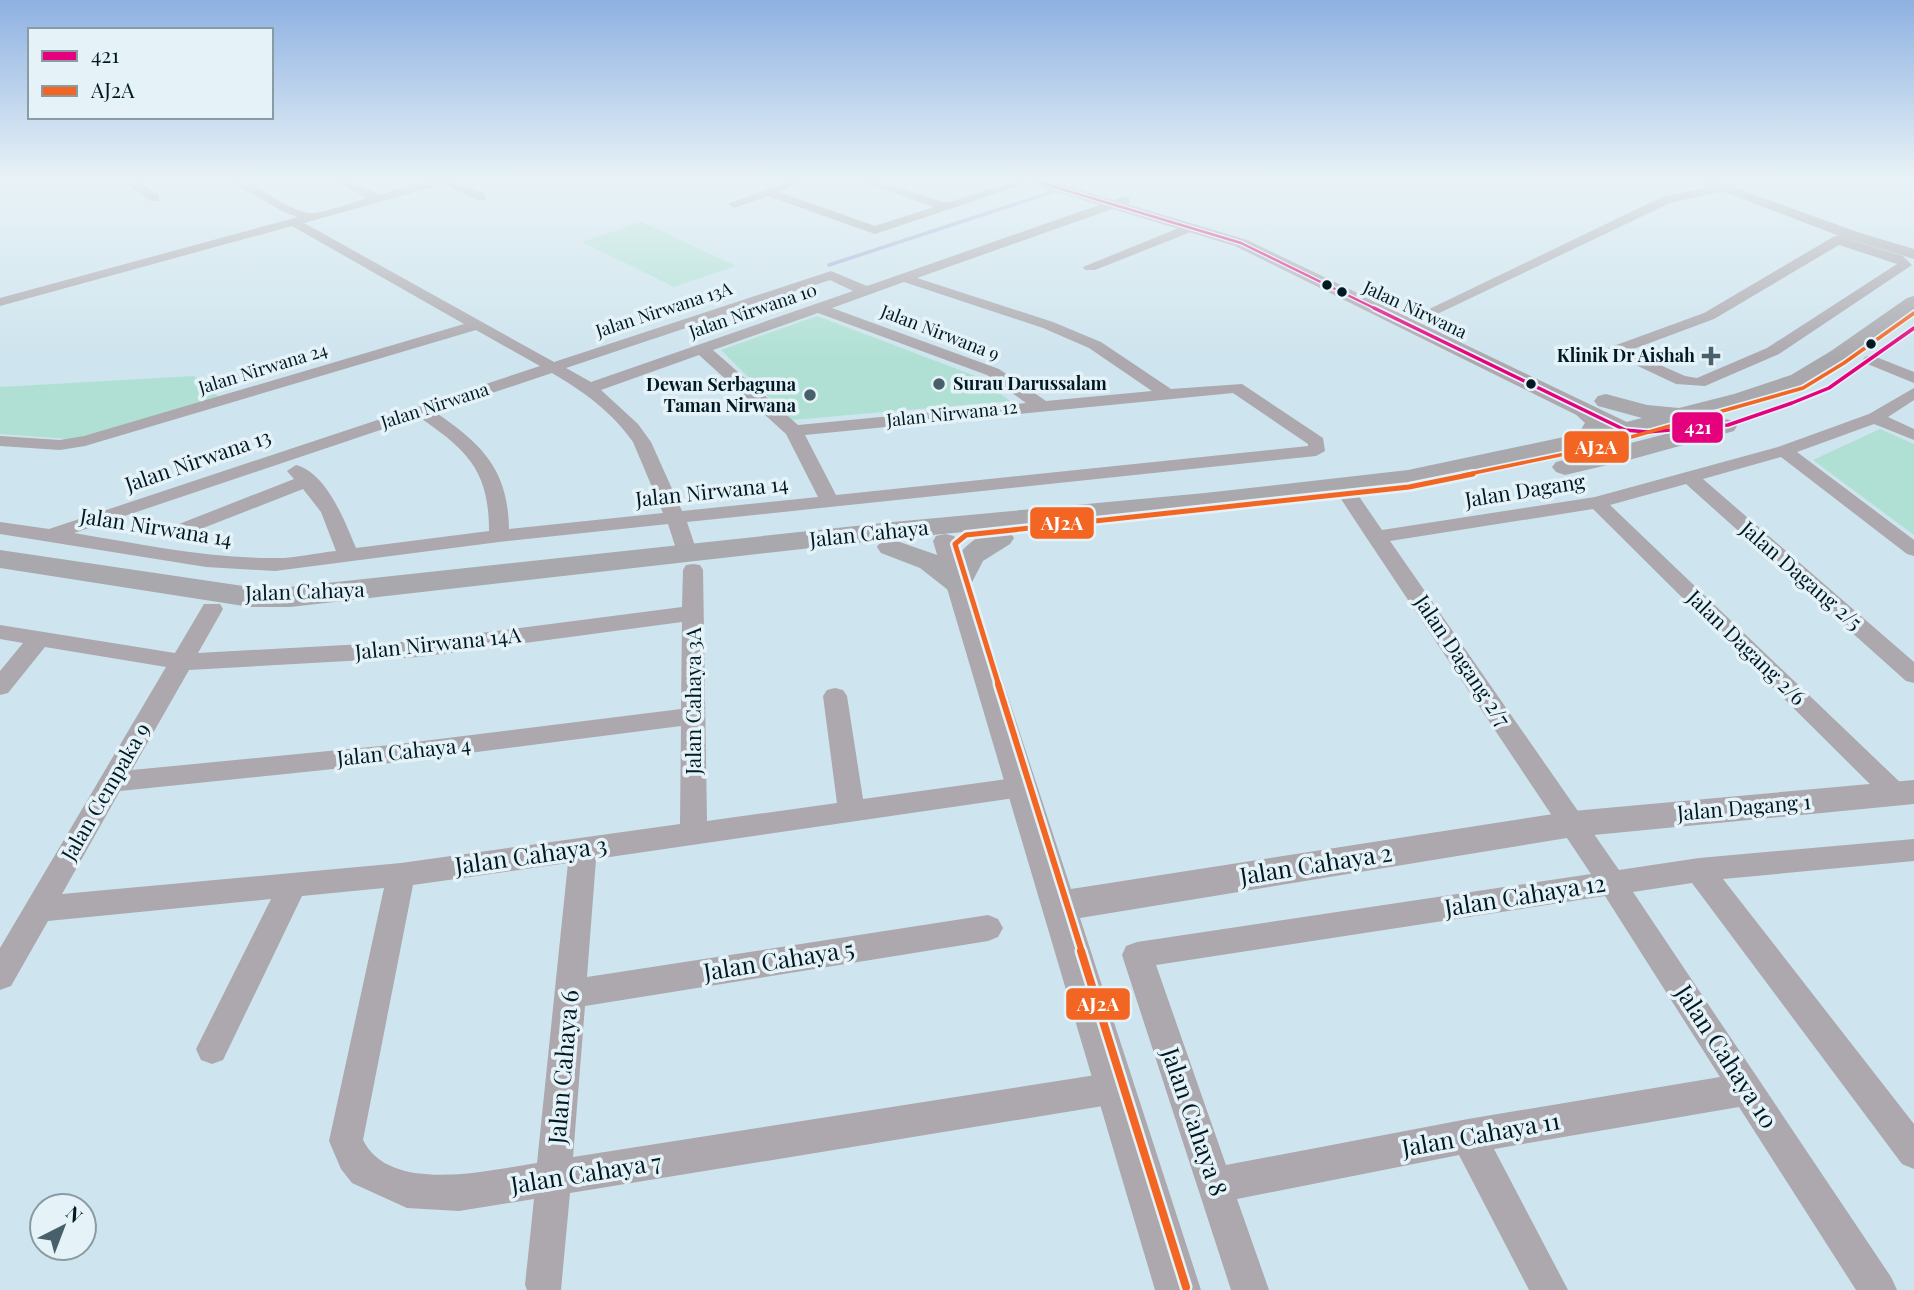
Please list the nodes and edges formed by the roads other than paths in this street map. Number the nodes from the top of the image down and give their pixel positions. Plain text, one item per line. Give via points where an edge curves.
1 (221, 238) edge
2 (235, 238) edge
3 (322, 238) edge
4 (1020, 238) edge
5 (1165, 238) edge
6 (1229, 238) edge
7 (1235, 238) edge
8 (1591, 238) edge
9 (1844, 238) joint
10 (1845, 238) edge
11 (1874, 238) edge
12 (225, 241) junction
13 (1266, 248) junction
14 (1914, 252) edge
15 (1090, 267) dead end
16 (901, 276) junction
17 (866, 291) junction
18 (0, 302) edge
19 (1914, 302) edge
20 (819, 308) junction
21 (1434, 318) junction
22 (477, 325) junction
23 (1914, 328) edge
24 (702, 349) junction
25 (1470, 354) junction
26 (1871, 360) junction
27 (552, 368) junction
28 (1914, 378) edge
29 (1236, 387) joint
30 (590, 388) junction
31 (1914, 393) edge
32 (1167, 394) junction
33 (1606, 401) junction
34 (1040, 405) junction
35 (1581, 408) junction
36 (421, 411) junction
37 (1688, 413) junction
38 (1875, 418) junction
39 (1728, 425) junction
40 (794, 431) junction
41 (1636, 435) junction
42 (1914, 435) edge
43 (1587, 440) junction
44 (0, 441) edge
45 (318, 445) joint
46 (1784, 451) junction
47 (282, 457) junction
48 (1689, 477) junction
49 (306, 481) junction
50 (1350, 499) junction
51 (830, 502) junction
52 (1597, 503) junction
53 (676, 520) junction
54 (186, 528) dead end
55 (3, 530) edge
56 (991, 530) junction
57 (53, 534) junction
58 (499, 536) junction
59 (1376, 537) junction
60 (892, 539) junction
61 (945, 541) junction
62 (1914, 550) edge
63 (349, 557) junction
64 (0, 559) edge
65 (691, 562) junction
66 (0, 576) edge
67 (958, 583) junction
68 (212, 609) junction
69 (693, 613) junction
70 (0, 632) edge
71 (39, 639) junction
72 (181, 662) junction
73 (1914, 675) edge
74 (0, 687) edge
75 (835, 695) dead end
76 (694, 716) junction
77 (112, 782) junction
78 (1021, 787) junction
79 (1905, 793) edge
80 (852, 811) junction
81 (1573, 824) junction
82 (694, 833) junction
83 (583, 849) junction
84 (1914, 850) edge
85 (1699, 870) junction
86 (401, 875) junction
87 (1611, 882) junction
88 (293, 885) junction
89 (1058, 906) junction
90 (39, 909) junction
91 (988, 928) dead end
92 (1137, 955) joint
93 (0, 976) edge
94 (570, 994) junction
95 (212, 1048) dead end
96 (1115, 1088) junction
97 (1746, 1090) junction
98 (1468, 1136) junction
99 (1914, 1152) edge
100 (554, 1180) junction
101 (1216, 1185) junction
102 (544, 1285) dead end
103 (1178, 1290) edge
104 (1250, 1290) edge
105 (1549, 1290) edge
106 (1878, 1290) edge

1 - 12 street
2 - 12 street
3 - 22 street
4 - 16 street, Jalan Nirwana 10
5 - 15 street
6 - 13 street, Jalan Nirwana
7 - 13 street, Jalan Nirwana
8 - 21 street
9 - 9 street via 1709,316 1614,351 1682,381 1699,383 1773,351 1905,265
10 - 14 street
11 - 14 street
12 - 18 street
13 - 21 street, Jalan Nirwana
13 - 25 street, Jalan Nirwana
16 - 17 street, Jalan Nirwana 10
16 - 32 street via 1095,345
17 - 20 street, Jalan Nirwana 10
17 - 27 street, Jalan Nirwana 13A via 831,275
19 - 37 main road, Jalan Cahaya via 1798,380
20 - 24 street, Jalan Nirwana 10
20 - 34 street, Jalan Nirwana 9 via 993,372
21 - 25 street via 1475,345 1477,350
21 - 33 street, Jalan Nirwana
22 - 27 street
22 - 44 street, Jalan Nirwana 24 via 60,446
23 - 26 main road, Jalan Cahaya
24 - 30 street, Jalan Nirwana 10
24 - 40 street
25 - 35 street, Jalan Nirwana
26 - 28 street
26 - 39 main road, Jalan Cahaya via 1829,388
27 - 30 street
27 - 36 street, Jalan Nirwana
29 - 32 street, Jalan Nirwana 12
29 - 51 street, Jalan Nirwana 14 via 1317,442 1316,451
30 - 53 street via 642,442
31 - 38 street, Jalan Dagang
32 - 34 street, Jalan Nirwana 12
33 - 37 main road via 1646,412
33 - 41 street, Jalan Nirwana
34 - 40 street, Jalan Nirwana 12
35 - 41 street, Jalan Nirwana
35 - 43 main road via 1597,424
36 - 45 street, Jalan Nirwana
36 - 58 street via 455,433 488,468 501,508
37 - 41 main road, Jalan Cahaya
38 - 42 street
38 - 46 street, Jalan Dagang
39 - 41 main road, Jalan Cahaya
39 - 41 main road
40 - 51 street
41 - 43 main road, Jalan Cahaya
41 - 50 main road, Jalan Cahaya via 1460,486
43 - 56 main road, Jalan Cahaya via 1408,478
45 - 47 street, Jalan Nirwana 13
46 - 48 street, Jalan Dagang
46 - 62 street
47 - 49 street
47 - 57 street, Jalan Nirwana 13
48 - 52 street, Jalan Dagang
48 - 73 street, Jalan Dagang 2/5
49 - 54 street
49 - 63 street via 331,512
50 - 56 main road, Jalan Cahaya
50 - 59 street, Jalan Dagang 2/7
51 - 53 street, Jalan Nirwana 14
52 - 59 street, Jalan Dagang
52 - 79 street, Jalan Dagang 2/6
53 - 58 street, Jalan Nirwana 14
53 - 65 street
55 - 57 street, Jalan Nirwana 14
56 - 60 main road, Jalan Cahaya
56 - 61 main road, Jalan Cahaya
56 - 67 main road via 964,564
57 - 63 street, Jalan Nirwana 14 via 240,565
58 - 63 street, Jalan Nirwana 14
59 - 81 street, Jalan Dagang 2/7
60 - 61 main road, Jalan Cahaya
60 - 65 main road, Jalan Cahaya
60 - 67 main road
61 - 67 street
64 - 65 main road, Jalan Cahaya via 250,597
65 - 68 main road, Jalan Cahaya via 312,612
65 - 69 street, Jalan Cahaya 3A
66 - 68 main road, Jalan Cahaya
67 - 78 street
68 - 72 street, Jalan Cempaka 9
69 - 72 street, Jalan Nirwana 14A via 419,649
69 - 76 street, Jalan Cahaya 3A
70 - 71 street, Jalan Nirwana 14A
71 - 72 street, Jalan Nirwana 14A
71 - 74 street
72 - 77 street, Jalan Cempaka 9
75 - 80 street
76 - 77 street, Jalan Cahaya 4 via 403,753
76 - 82 street, Jalan Cahaya 3A
77 - 90 street, Jalan Cempaka 9
78 - 80 street, Jalan Cahaya 3
78 - 89 street
79 - 81 street, Jalan Dagang 1
80 - 82 street, Jalan Cahaya 3
81 - 87 street, Jalan Cahaya 10
81 - 89 street, Jalan Cahaya 2
82 - 83 street, Jalan Cahaya 3
83 - 86 street, Jalan Cahaya 3
83 - 94 street, Jalan Cahaya 6
84 - 85 street, Jalan Cahaya 12
85 - 87 street, Jalan Cahaya 12
85 - 99 street
86 - 88 street, Jalan Cahaya 3
86 - 100 street, Jalan Cahaya 7 via 346,1141 353,1157 364,1171 407,1190 459,1193
87 - 92 street, Jalan Cahaya 12
87 - 97 street, Jalan Cahaya 10
88 - 90 street, Jalan Cahaya 3
88 - 95 street
89 - 96 street
90 - 93 street, Jalan Cempaka 9
91 - 94 street, Jalan Cahaya 5
92 - 101 street, Jalan Cahaya 8
94 - 100 street, Jalan Cahaya 6
96 - 100 street, Jalan Cahaya 7
96 - 103 street
97 - 98 street, Jalan Cahaya 11
97 - 106 street, Jalan Cahaya 10
98 - 101 street, Jalan Cahaya 11
98 - 105 street
100 - 102 street, Jalan Cahaya 6
101 - 104 street, Jalan Cahaya 8

